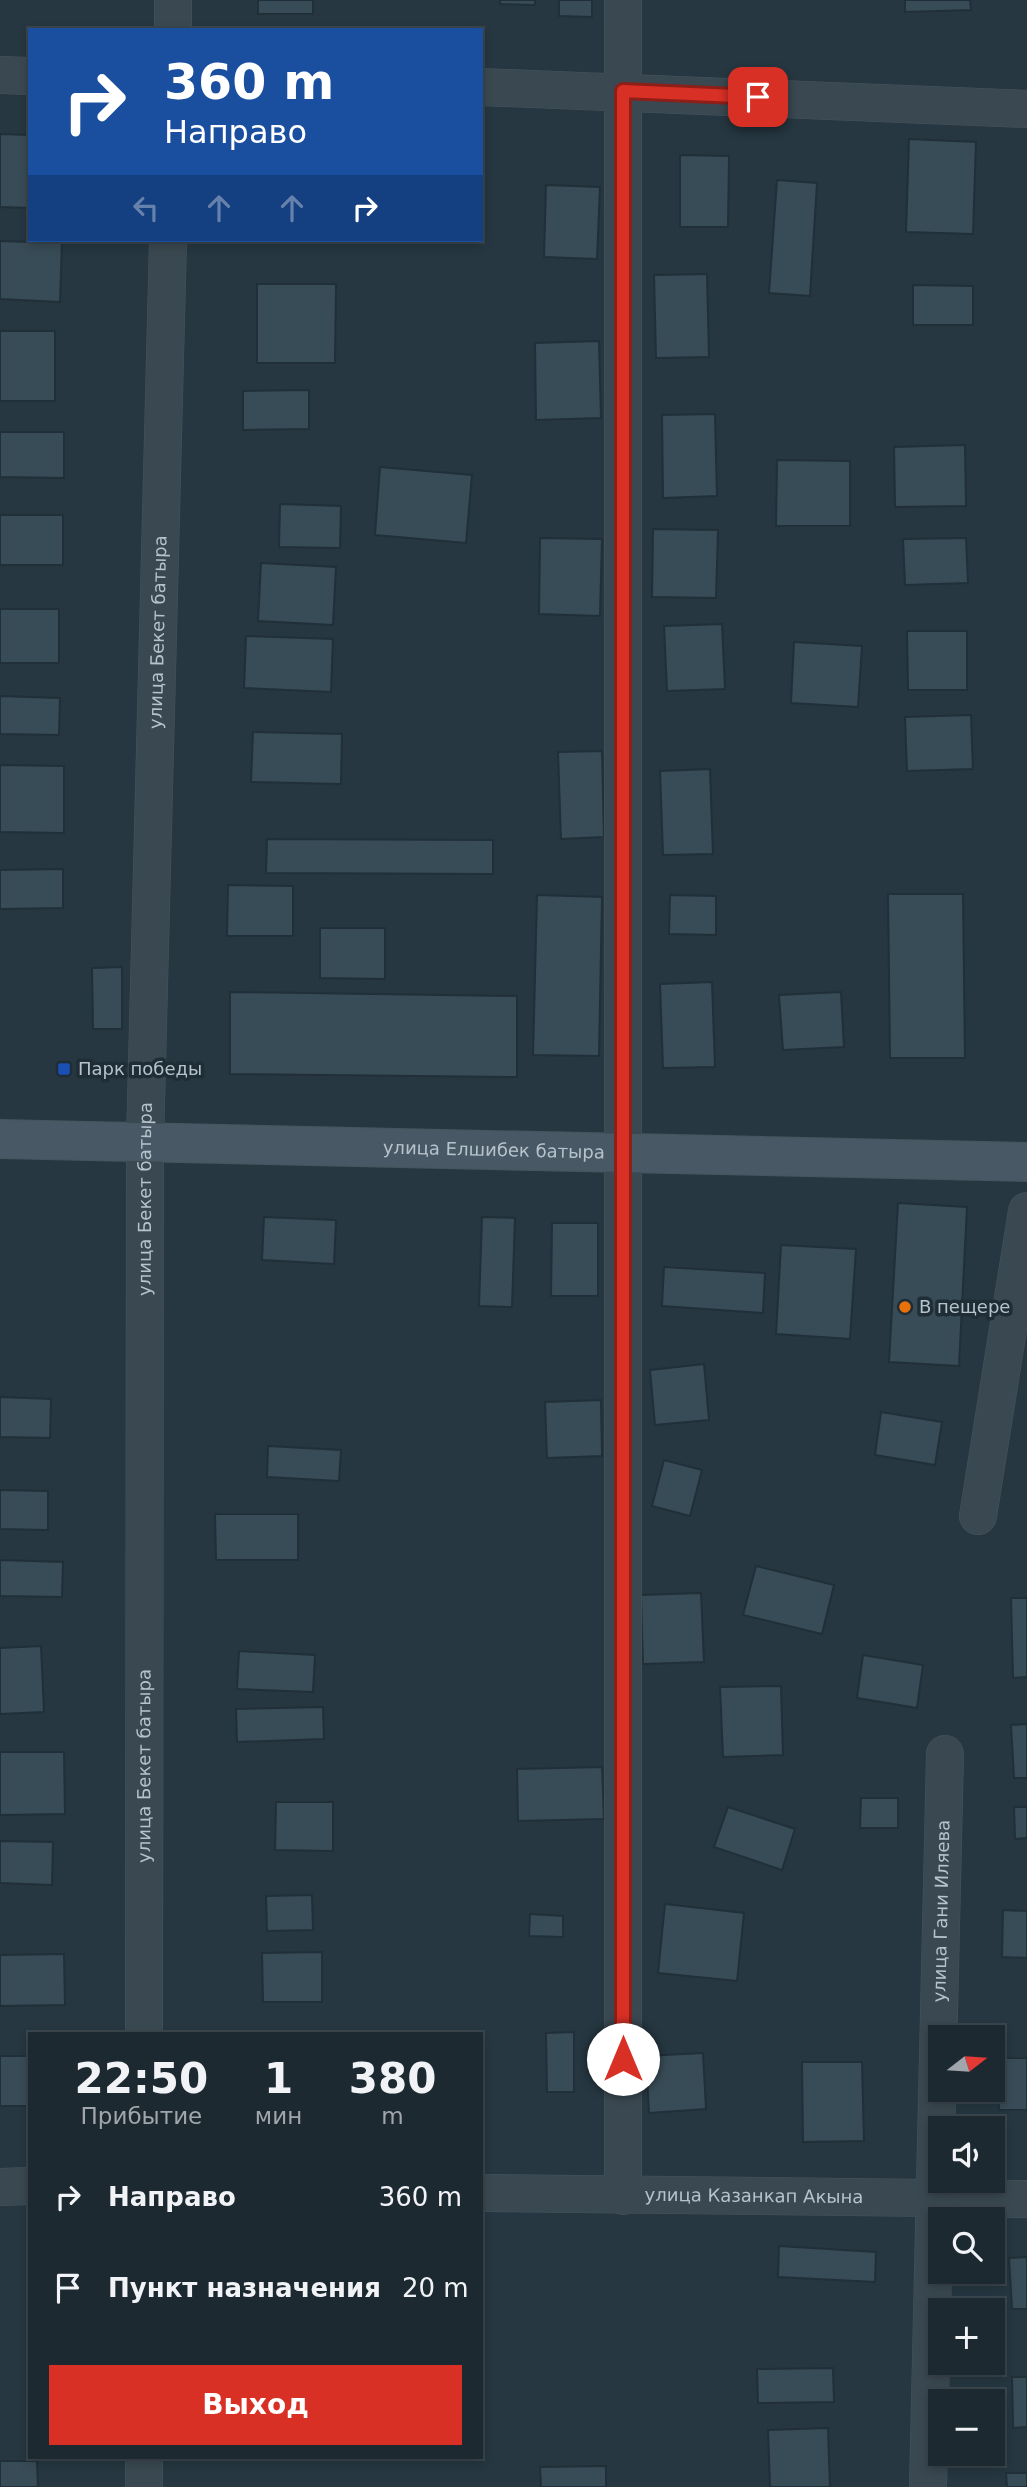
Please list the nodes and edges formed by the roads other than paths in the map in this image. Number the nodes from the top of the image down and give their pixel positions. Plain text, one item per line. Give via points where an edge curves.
1 (173, 0) edge
2 (623, 0) edge
3 (173, 28) edge
4 (0, 75) edge
5 (28, 76) edge
6 (483, 87) edge
7 (623, 91) junction
8 (1027, 109) edge
9 (168, 242) edge
10 (0, 1139) edge
11 (145, 1142) junction
12 (623, 1152) junction
13 (1027, 1162) edge
14 (1027, 1211) edge
15 (978, 1516) dead end
16 (945, 1754) dead end
17 (144, 2032) edge
18 (28, 2186) edge
19 (0, 2187) edge
20 (483, 2193) edge
21 (623, 2196) junction
22 (935, 2197) junction
23 (1027, 2199) edge
24 (144, 2459) edge
25 (144, 2487) edge
26 (928, 2487) edge

1 - 3 street
2 - 7 street
4 - 5 street
6 - 7 street
7 - 8 street
7 - 12 street
9 - 11 street, улица Бекет батыра
10 - 11 main road, улица Елшибек батыра
11 - 12 main road, улица Елшибек батыра
11 - 17 street, улица Бекет батыра
12 - 13 main road, улица Елшибек батыра
12 - 21 street
14 - 15 street
16 - 22 street, улица Гани Иляева
18 - 19 street
20 - 21 street, улица Казанкап Акына
21 - 22 street, улица Казанкап Акына
22 - 23 street, улица Казанкап Акына
22 - 26 street, улица Гани Иляева
24 - 25 street

